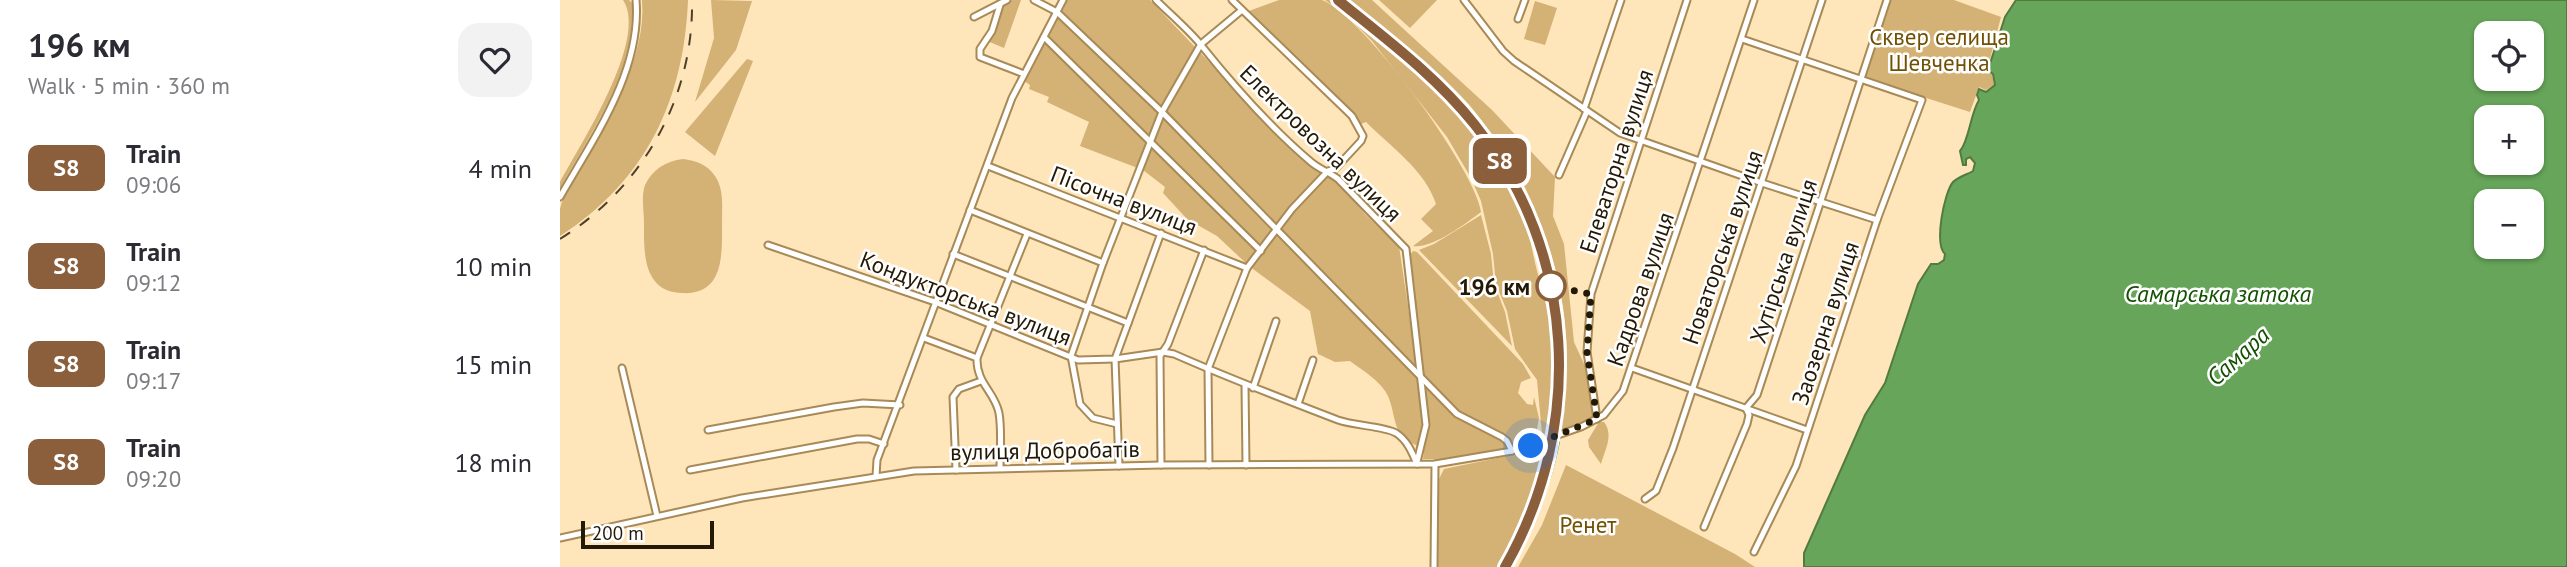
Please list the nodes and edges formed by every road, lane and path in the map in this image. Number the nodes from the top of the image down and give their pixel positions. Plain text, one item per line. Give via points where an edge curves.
1 (636, 0) edge
2 (1007, 0) edge
3 (1034, 0) edge
4 (1063, 0) edge
5 (1156, 0) edge
6 (1232, 0) edge
7 (1464, 0) edge
8 (1525, 0) edge
9 (1620, 0) edge
10 (1687, 0) edge
11 (1754, 0) edge
12 (1822, 0) edge
13 (1886, 0) edge
14 (1000, 5) junction
15 (1242, 10) junction
16 (1057, 12) junction
17 (974, 17) dead end
18 (1518, 19) dead end
19 (1044, 37) junction
20 (1742, 39) junction
21 (1200, 44) junction
22 (1802, 60) junction
23 (1024, 74) junction
24 (1860, 80) junction
25 (1586, 110) junction
26 (1162, 113) junction
27 (1640, 140) junction
28 (1150, 141) junction
29 (1701, 161) junction
30 (988, 166) junction
31 (1328, 171) junction
32 (1559, 175) dead end
33 (1762, 183) junction
34 (560, 197) edge
35 (1821, 201) junction
36 (970, 210) junction
37 (1121, 218) junction
38 (1877, 220) junction
39 (1277, 230) junction
40 (1161, 233) junction
41 (1027, 234) junction
42 (768, 245) dead end
43 (1204, 250) junction
44 (1261, 251) junction
45 (953, 254) junction
46 (1103, 263) junction
47 (1247, 268) junction
48 (1009, 277) junction
49 (935, 302) junction
50 (1088, 306) junction
51 (1276, 321) dead end
52 (1128, 323) junction
53 (991, 325) junction
54 (925, 338) junction
55 (1163, 352) junction
56 (1071, 356) junction
57 (977, 358) junction
58 (1115, 359) junction
59 (1313, 360) dead end
60 (622, 368) dead end
61 (1632, 368) junction
62 (1209, 369) junction
63 (1420, 374) junction
64 (981, 381) junction
65 (1245, 385) junction
66 (1253, 388) junction
67 (1693, 388) junction
68 (1298, 404) junction
69 (900, 405) junction
70 (1746, 408) junction
71 (1597, 419) junction
72 (1117, 424) junction
73 (708, 430) dead end
74 (1807, 430) junction
75 (884, 444) junction
76 (1512, 451) junction
77 (1417, 464) junction
78 (1435, 464) junction
79 (1161, 465) junction
80 (1209, 465) junction
81 (1246, 465) junction
82 (1119, 466) junction
83 (1000, 468) junction
84 (690, 470) dead end
85 (956, 470) junction
86 (876, 476) junction
87 (1645, 499) dead end
88 (657, 516) junction
89 (1704, 527) dead end
90 (560, 538) edge
91 (1754, 552) dead end
92 (1434, 567) edge

1 - 34 street via 628,64 604,119
2 - 14 street
3 - 16 street
4 - 16 street
5 - 21 street, Електровозна вулиця
6 - 15 street
7 - 25 street via 1514,61
8 - 18 street
9 - 25 street
10 - 27 street, Елеваторна вулиця
11 - 20 street, Кадрова вулиця
12 - 22 street, Новаторська вулиця
13 - 24 street, Хутірська вулиця
14 - 17 street
14 - 23 street via 980,49 981,57
15 - 21 street
15 - 31 street via 1352,116 1363,136 1335,169
16 - 19 street
16 - 26 street
19 - 23 street
19 - 28 street
20 - 22 street
20 - 29 street, Кадрова вулиця
21 - 26 street
21 - 31 street, Електровозна вулиця via 1312,164
22 - 24 street
22 - 33 street, Новаторська вулиця
23 - 30 street
24 - 35 street, Хутірська вулиця
24 - 38 street, Заозерна вулиця via 1922,102
25 - 27 street via 1612,129
25 - 32 street
26 - 28 street
26 - 39 street
27 - 29 street
27 - 71 street, Елеваторна вулиця via 1591,294 1587,352
28 - 37 street
28 - 44 street
29 - 33 street
29 - 61 street, Кадрова вулиця
30 - 36 street
30 - 37 street, Пісочна вулиця
31 - 39 street
31 - 63 street, Електровозна вулиця via 1406,249
33 - 35 street
33 - 67 street, Новаторська вулиця
35 - 38 street
35 - 70 street, Хутірська вулиця via 1757,395
36 - 41 street
36 - 45 street
37 - 40 street, Пісочна вулиця
37 - 46 street
38 - 74 street, Заозерна вулиця
39 - 44 street
39 - 63 street
40 - 43 street, Пісочна вулиця
40 - 52 street
41 - 46 street
41 - 48 street
42 - 49 street, Кондукторська вулиця
43 - 47 street, Пісочна вулиця
43 - 55 street
44 - 47 street
45 - 48 street
45 - 49 street
46 - 50 street
47 - 62 street
48 - 50 street
48 - 53 street
49 - 53 street, Кондукторська вулиця
49 - 54 street
50 - 52 street
50 - 56 street
51 - 66 street
52 - 58 street
53 - 56 street, Кондукторська вулиця
53 - 57 street
54 - 57 street
54 - 69 street
55 - 58 street, Кондукторська вулиця
55 - 62 street, Кондукторська вулиця
55 - 79 street
56 - 58 street, Кондукторська вулиця via 1078,360
56 - 72 street via 1080,404 1093,418
57 - 64 street
58 - 72 street
59 - 68 street
60 - 88 street
61 - 67 street
61 - 71 street, Кадрова вулиця via 1619,398
62 - 65 street, Кондукторська вулиця
62 - 80 street
63 - 76 street via 1457,414 1507,441
63 - 77 street via 1426,425
64 - 83 street via 999,411
64 - 85 street via 959,389 953,397
65 - 66 street, Кондукторська вулиця
65 - 81 street
66 - 68 street, Кондукторська вулиця
67 - 70 street
67 - 87 street, Новаторська вулиця via 1656,491
68 - 77 street, Кондукторська вулиця via 1357,426 1392,431 1406,443
69 - 73 street via 863,403
69 - 75 street
70 - 74 street
70 - 89 street, Хутірська вулиця via 1746,424
71 - 76 street, Кадрова вулиця
72 - 82 street
74 - 91 street, Заозерна вулиця via 1796,466
75 - 84 street via 858,439
75 - 86 street
76 - 78 street, Кадрова вулиця
77 - 78 street, вулиця Добробатів
77 - 81 street, вулиця Добробатів
78 - 92 street
79 - 80 street, вулиця Добробатів
79 - 82 street, вулиця Добробатів
80 - 81 street, вулиця Добробатів
82 - 83 street, вулиця Добробатів
83 - 85 street, вулиця Добробатів
85 - 86 street, вулиця Добробатів
86 - 88 street, вулиця Добробатів
88 - 90 street, вулиця Добробатів

